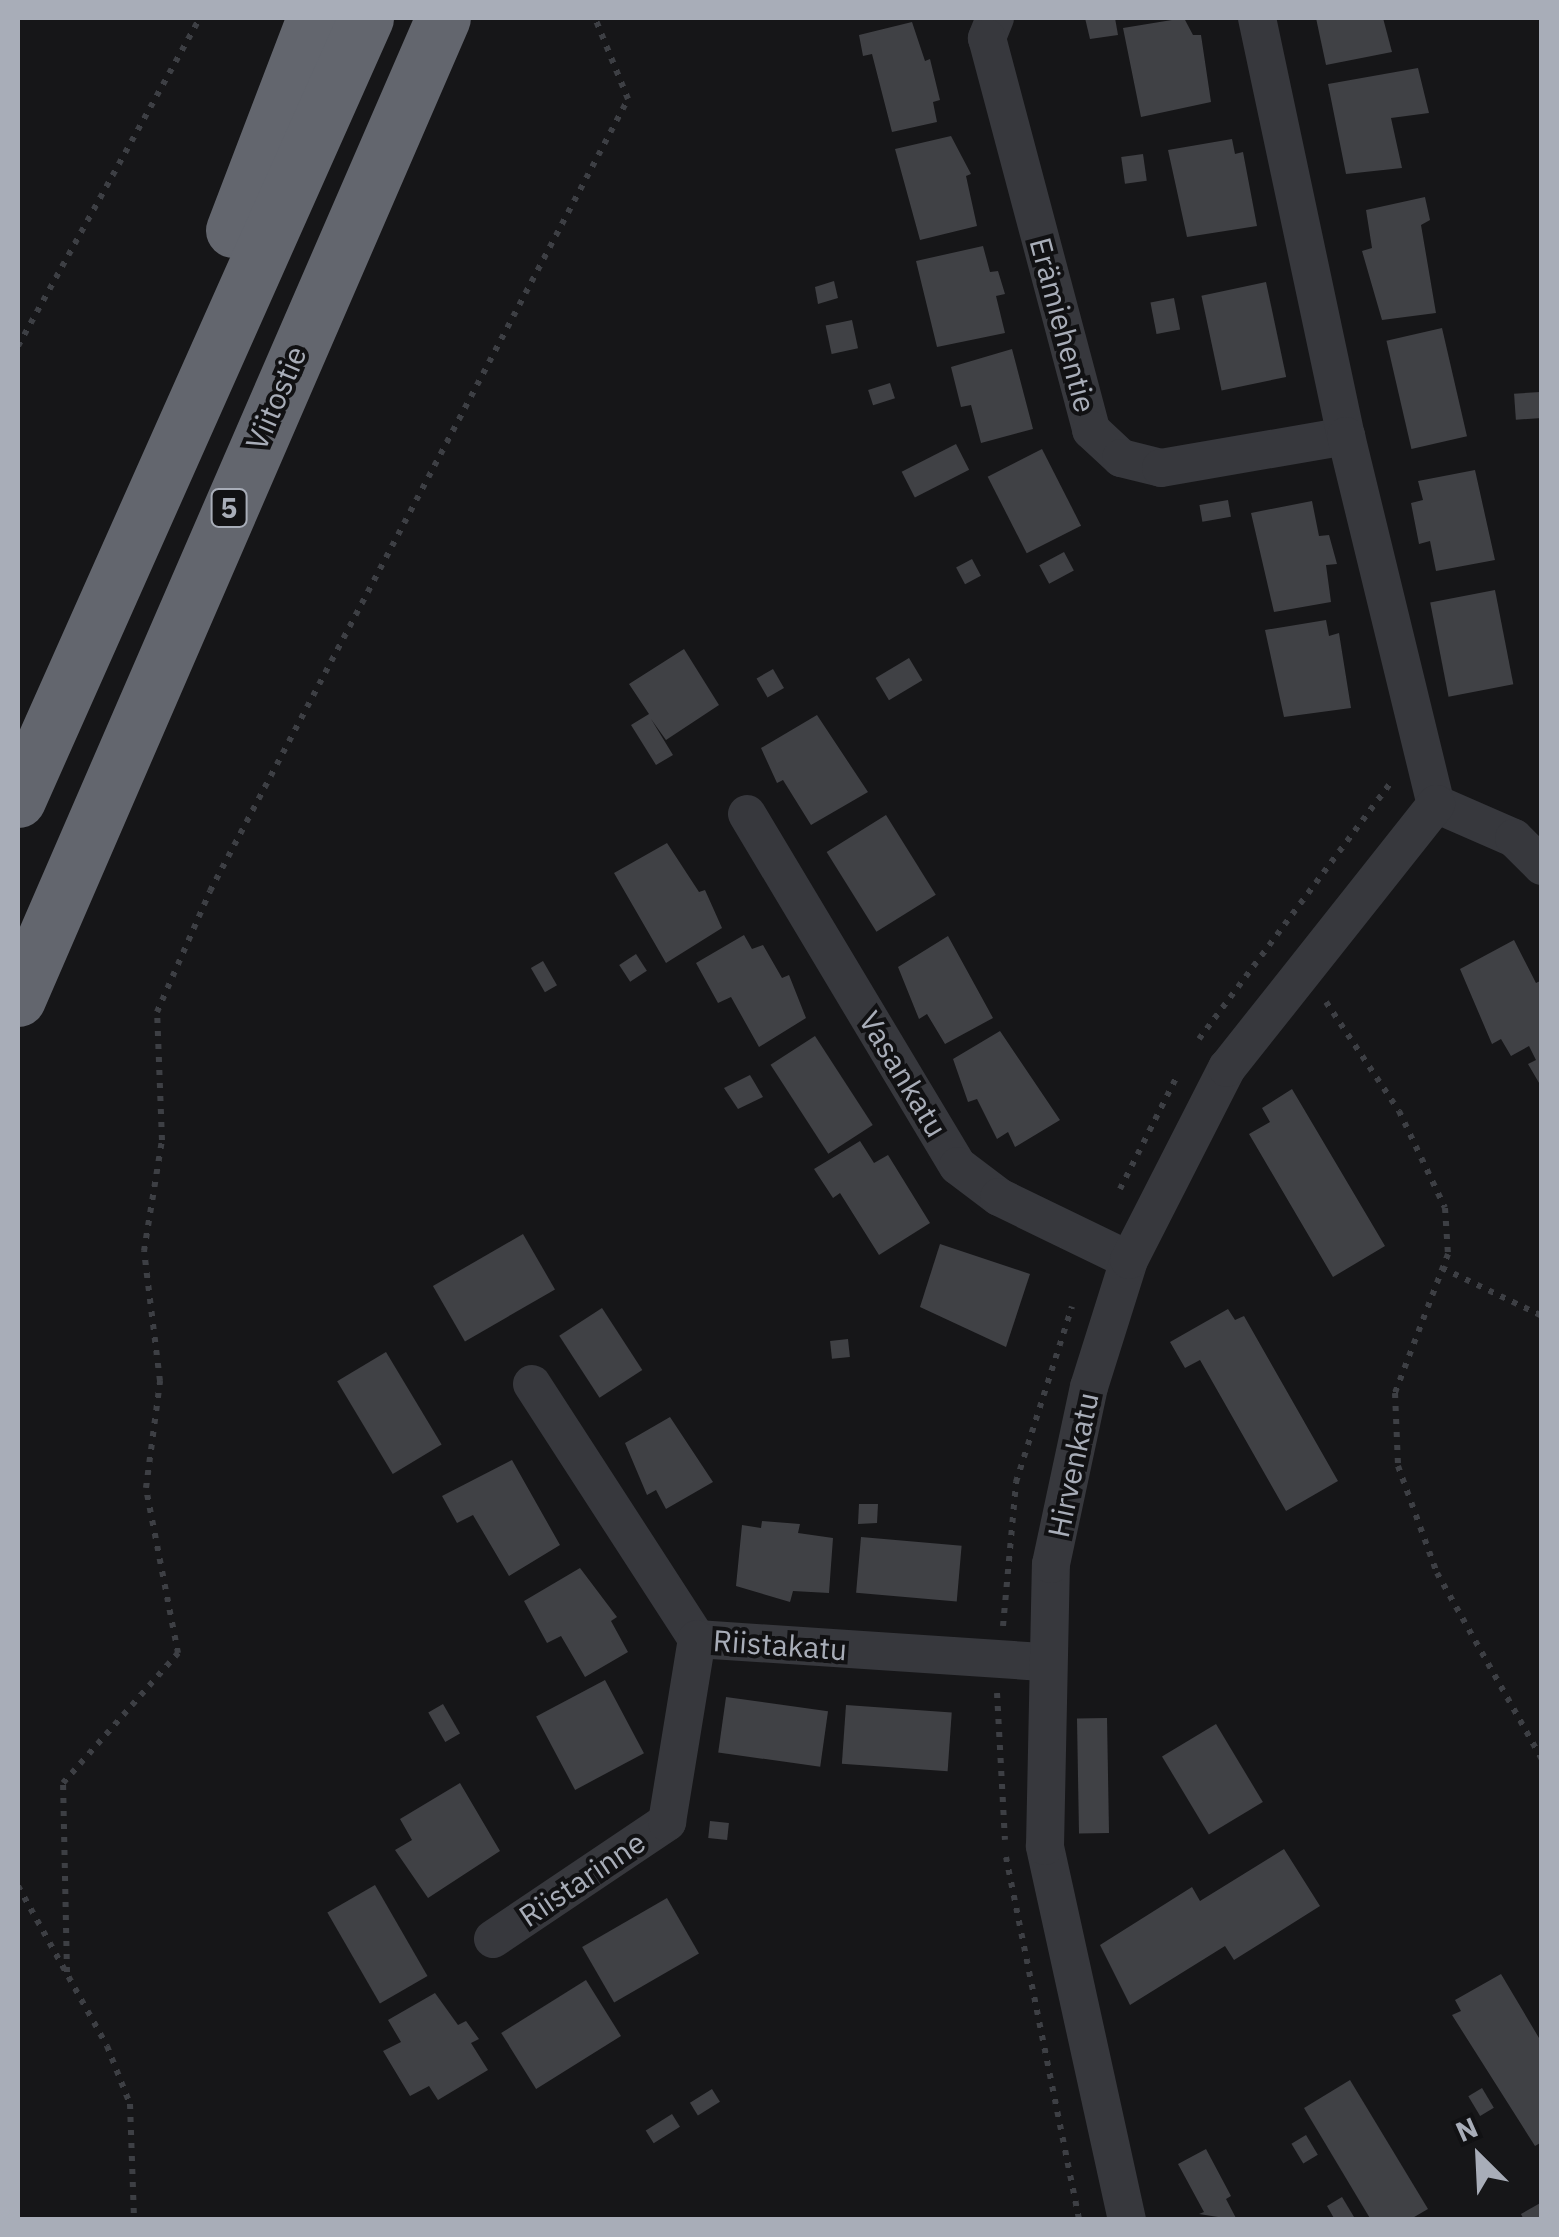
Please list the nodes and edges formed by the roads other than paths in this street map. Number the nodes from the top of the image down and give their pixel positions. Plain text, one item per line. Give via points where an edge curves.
1 (314, 18) edge
2 (366, 18) edge
3 (443, 18) edge
4 (995, 18) edge
5 (1257, 18) edge
6 (1346, 436) junction
7 (89, 638) junction
8 (18, 800) edge
9 (1436, 804) junction
10 (747, 814) dead end
11 (1542, 866) edge
12 (18, 999) edge
13 (1129, 1260) junction
14 (532, 1384) dead end
15 (697, 1639) junction
16 (1046, 1662) junction
17 (493, 1940) dead end
18 (1126, 2220) edge

1 - 7 highway
2 - 7 highway
3 - 12 highway, Viitostie / 5
4 - 6 street, Erämiehentie via 987,38 1091,430 1121,458 1162,468
5 - 6 street
6 - 9 street
7 - 8 highway
9 - 11 street via 1514,838
9 - 13 street, Hirvenkatu via 1227,1068
10 - 13 street, Vasankatu via 958,1166 999,1198
13 - 16 street, Hirvenkatu via 1089,1387 1059,1529
14 - 15 street, Riistakatu
15 - 16 street, Riistakatu
15 - 17 street, Riistarinne via 667,1822
16 - 18 street, Hirvenkatu via 1045,1846

